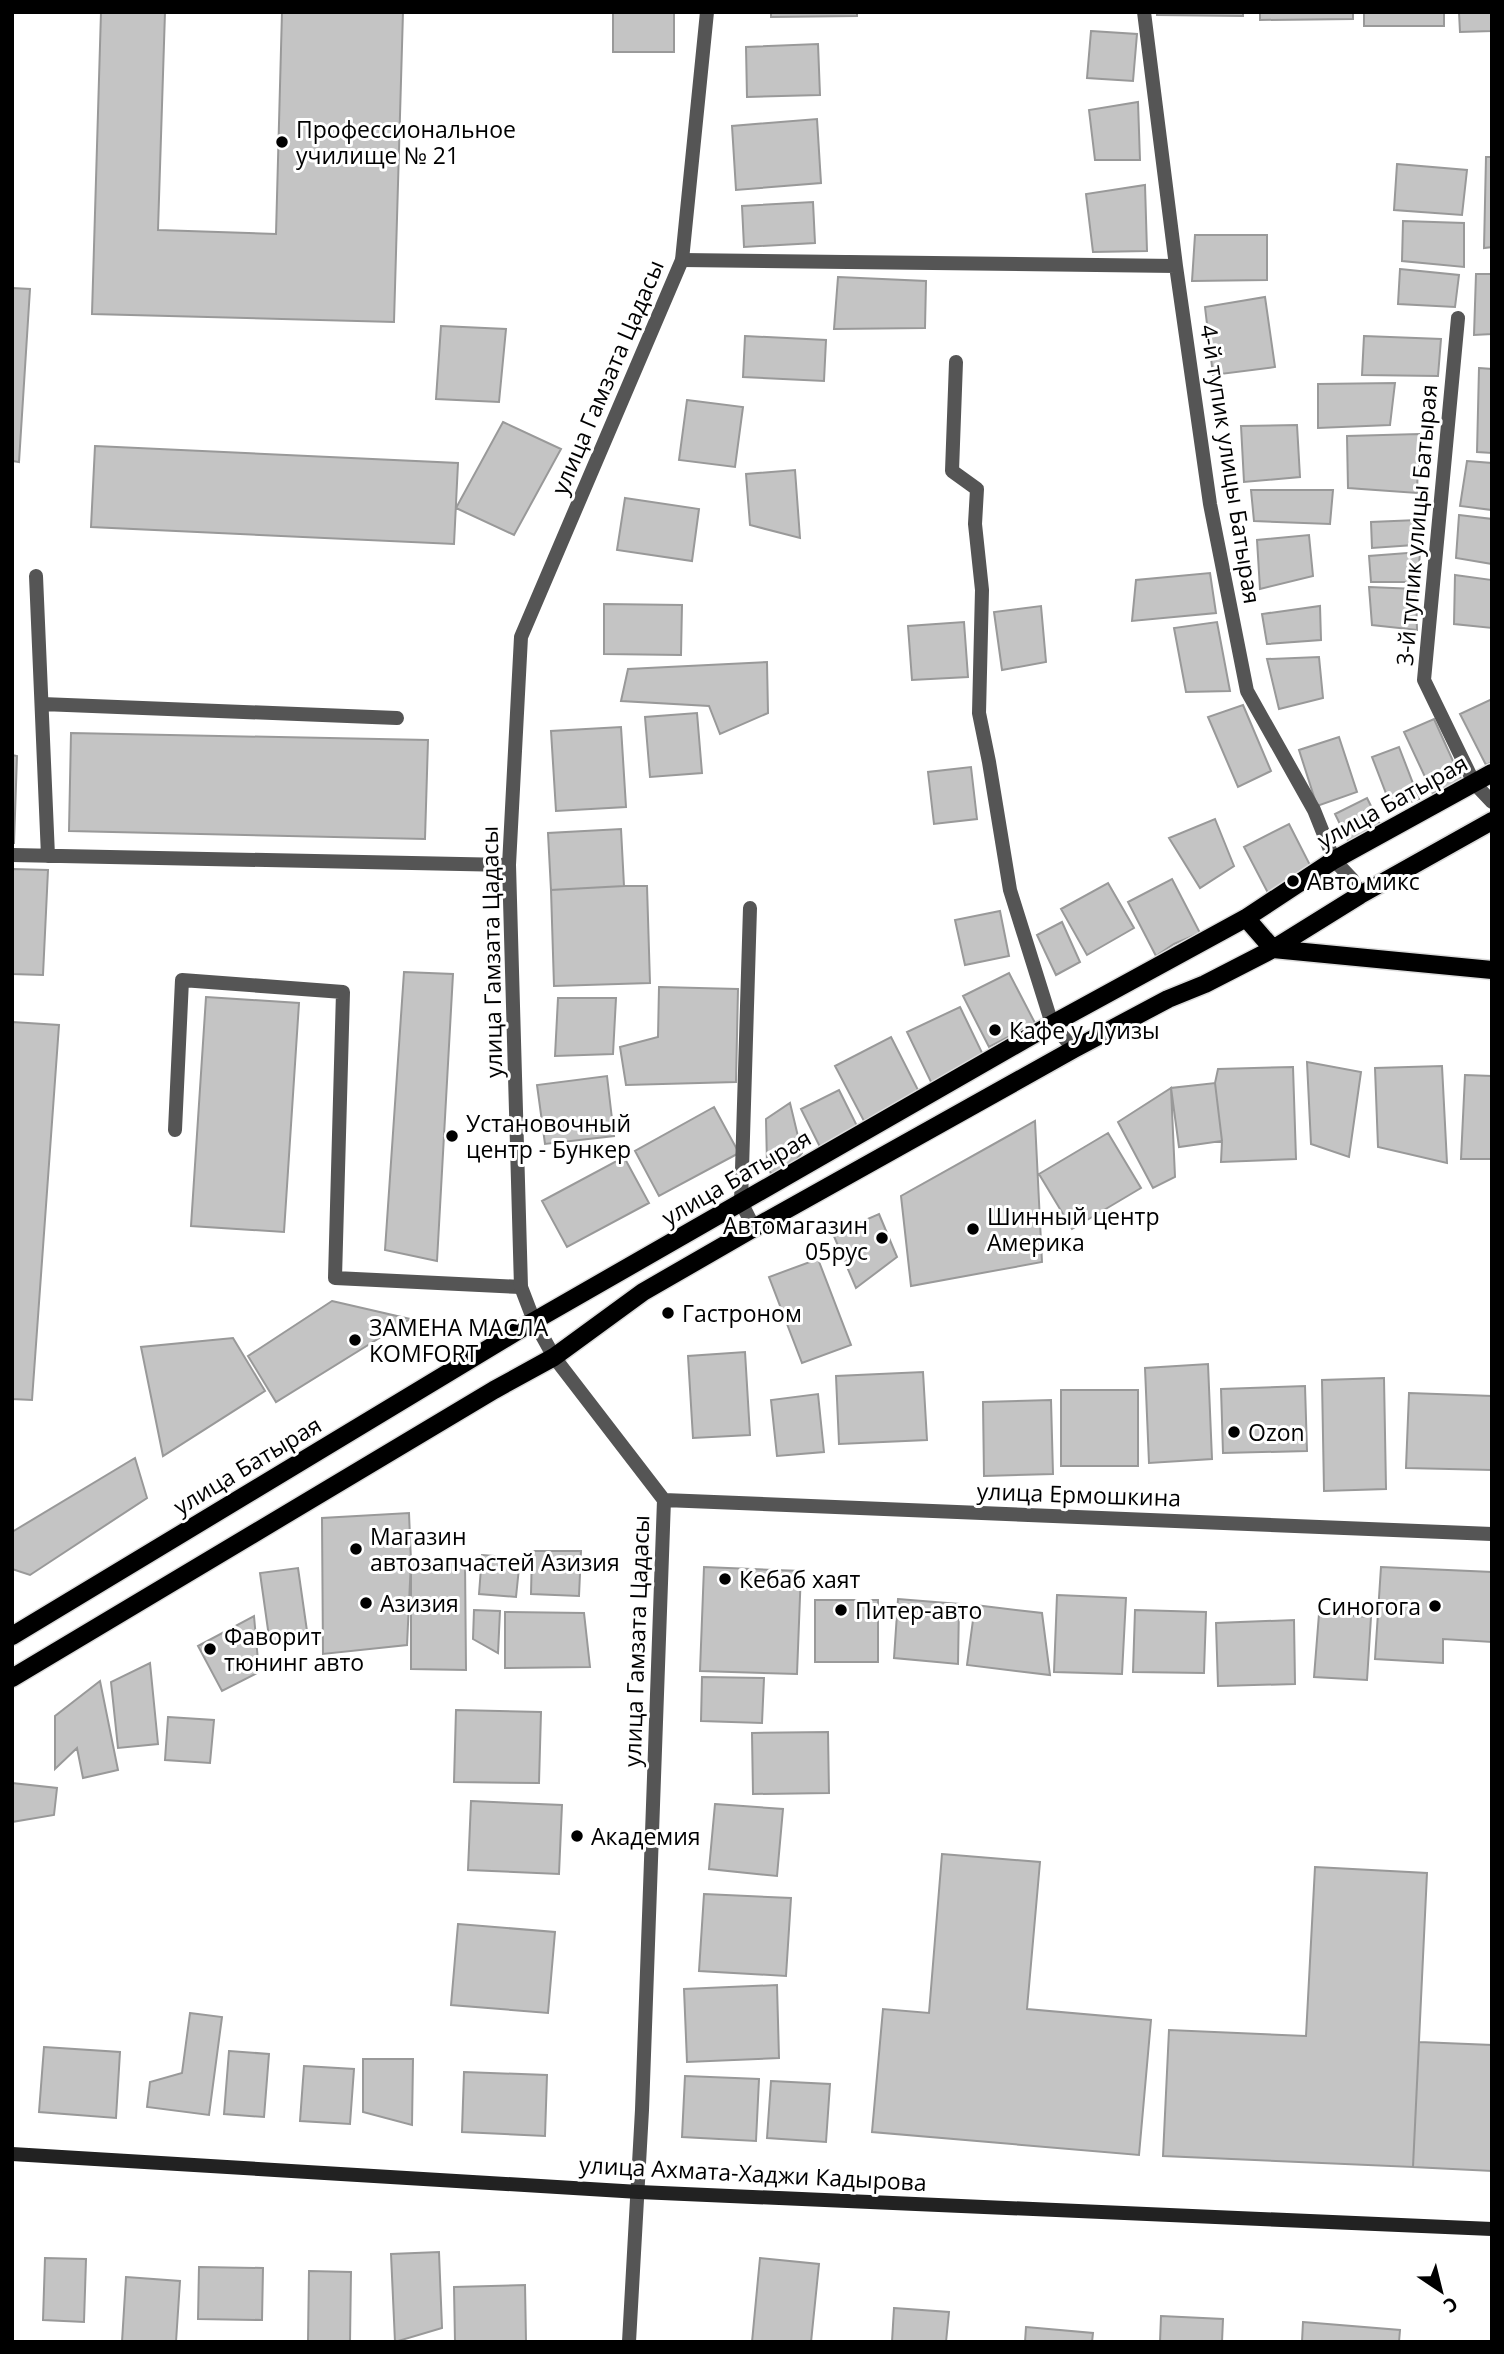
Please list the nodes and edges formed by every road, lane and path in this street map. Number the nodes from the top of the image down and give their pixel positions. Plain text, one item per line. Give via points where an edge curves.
1 (707, 12) edge
2 (1144, 12) edge
3 (682, 260) junction
4 (1176, 266) junction
5 (1458, 318) dead end
6 (956, 362) dead end
7 (36, 576) dead end
8 (42, 704) junction
9 (397, 718) dead end
10 (1492, 773) edge
11 (1474, 783) junction
12 (1492, 802) edge
13 (1492, 821) edge
14 (12, 855) edge
15 (48, 856) junction
16 (1334, 860) junction
17 (509, 865) junction
18 (1360, 895) junction
19 (750, 908) dead end
20 (1246, 918) junction
21 (1273, 949) junction
22 (1492, 970) edge
23 (1052, 1024) junction
24 (1074, 1049) junction
25 (175, 1130) dead end
26 (741, 1202) junction
27 (754, 1228) junction
28 (521, 1287) junction
29 (534, 1321) junction
30 (554, 1357) junction
31 (664, 1500) junction
32 (1492, 1534) edge
33 (12, 1636) edge
34 (12, 1678) edge
35 (12, 2154) edge
36 (639, 2192) junction
37 (1492, 2229) edge
38 (629, 2342) edge

1 - 3 street, улица Гамзата Цадасы
2 - 4 street, 4-й тупик улицы Батырая
3 - 4 street
3 - 17 street, улица Гамзата Цадасы via 521,638
4 - 16 street, 4-й тупик улицы Батырая via 1210,504 1247,691 1314,810
5 - 11 street, 3-й тупик улицы Батырая via 1424,680
6 - 23 street via 952,471 976,488 982,590 979,713 1010,890
7 - 8 street
8 - 9 street
8 - 15 street
10 - 11 main road, улица Батырая
11 - 12 street, 3-й тупик улицы Батырая
11 - 16 main road, улица Батырая
13 - 18 main road
14 - 15 street
15 - 17 street
16 - 18 street, 4-й тупик улицы Батырая
16 - 20 main road, улица Батырая
17 - 28 street, улица Гамзата Цадасы
18 - 21 main road
19 - 26 street
20 - 21 main road
20 - 23 main road, улица Батырая
21 - 22 main road
21 - 24 main road
23 - 24 street
23 - 26 main road, улица Батырая
24 - 27 main road
25 - 28 street via 182,980 343,992 335,1278
26 - 27 street
26 - 29 main road, улица Батырая
27 - 30 main road via 643,1292
28 - 29 street, улица Гамзата Цадасы
29 - 30 street, улица Гамзата Цадасы
29 - 33 main road, улица Батырая
30 - 31 street, улица Гамзата Цадасы
30 - 34 main road
31 - 32 street, улица Ермошкина
31 - 36 street, улица Гамзата Цадасы
35 - 36 main road, улица Ахмата-Хаджи Кадырова
36 - 37 main road, улица Ахмата-Хаджи Кадырова
36 - 38 street, улица Гамзата Цадасы

